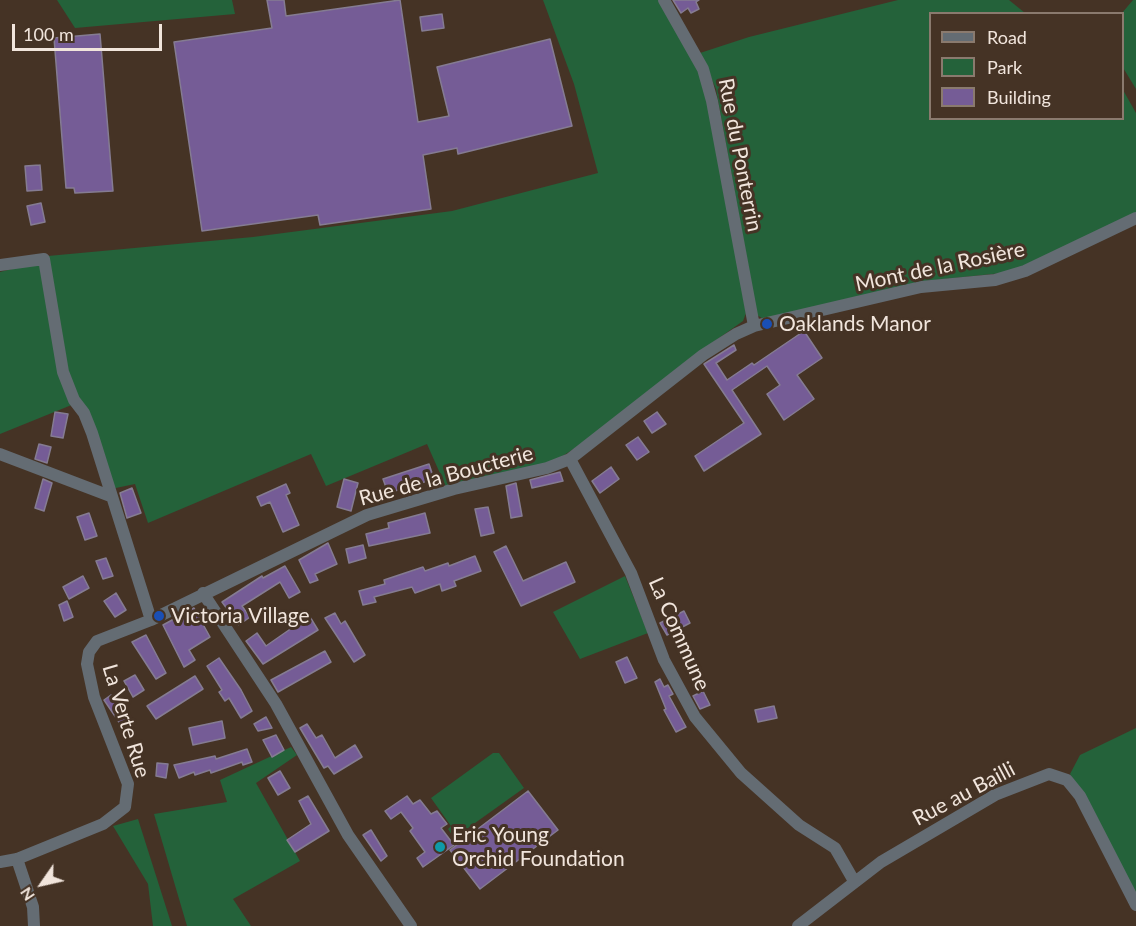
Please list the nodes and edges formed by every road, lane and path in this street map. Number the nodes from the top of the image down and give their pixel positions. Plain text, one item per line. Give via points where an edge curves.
1 (664, 0) edge
2 (1136, 218) edge
3 (0, 265) edge
4 (754, 326) junction
5 (0, 454) edge
6 (570, 459) junction
7 (110, 496) junction
8 (203, 593) junction
9 (151, 620) junction
10 (17, 859) junction
11 (0, 862) edge
12 (854, 881) junction
13 (1136, 905) edge
14 (34, 926) edge
15 (411, 926) edge
16 (798, 926) edge

1 - 4 street, Rue du Ponterrin via 703,69 709,90
2 - 4 street, Mont de la Rosière via 1025,272 995,280 921,287
3 - 7 street via 44,259 63,372 92,433
4 - 6 street, Mont de la Rosière via 703,355
5 - 7 street
6 - 8 street, Rue de la Boucterie via 367,515
6 - 12 street, La Commune via 631,573 664,660 695,717 741,773 799,825 835,848
7 - 9 street
8 - 9 street, Rue de la Boucterie
8 - 15 street via 276,704 348,835
9 - 10 street, La Verte Rue via 97,641 87,664 94,697 128,784 125,807 103,824
10 - 11 street, La Verte Rue
10 - 14 street via 33,908
12 - 13 street, Rue au Bailli via 996,795 1049,774 1067,780 1080,796
12 - 16 street, Rue au Bailli

